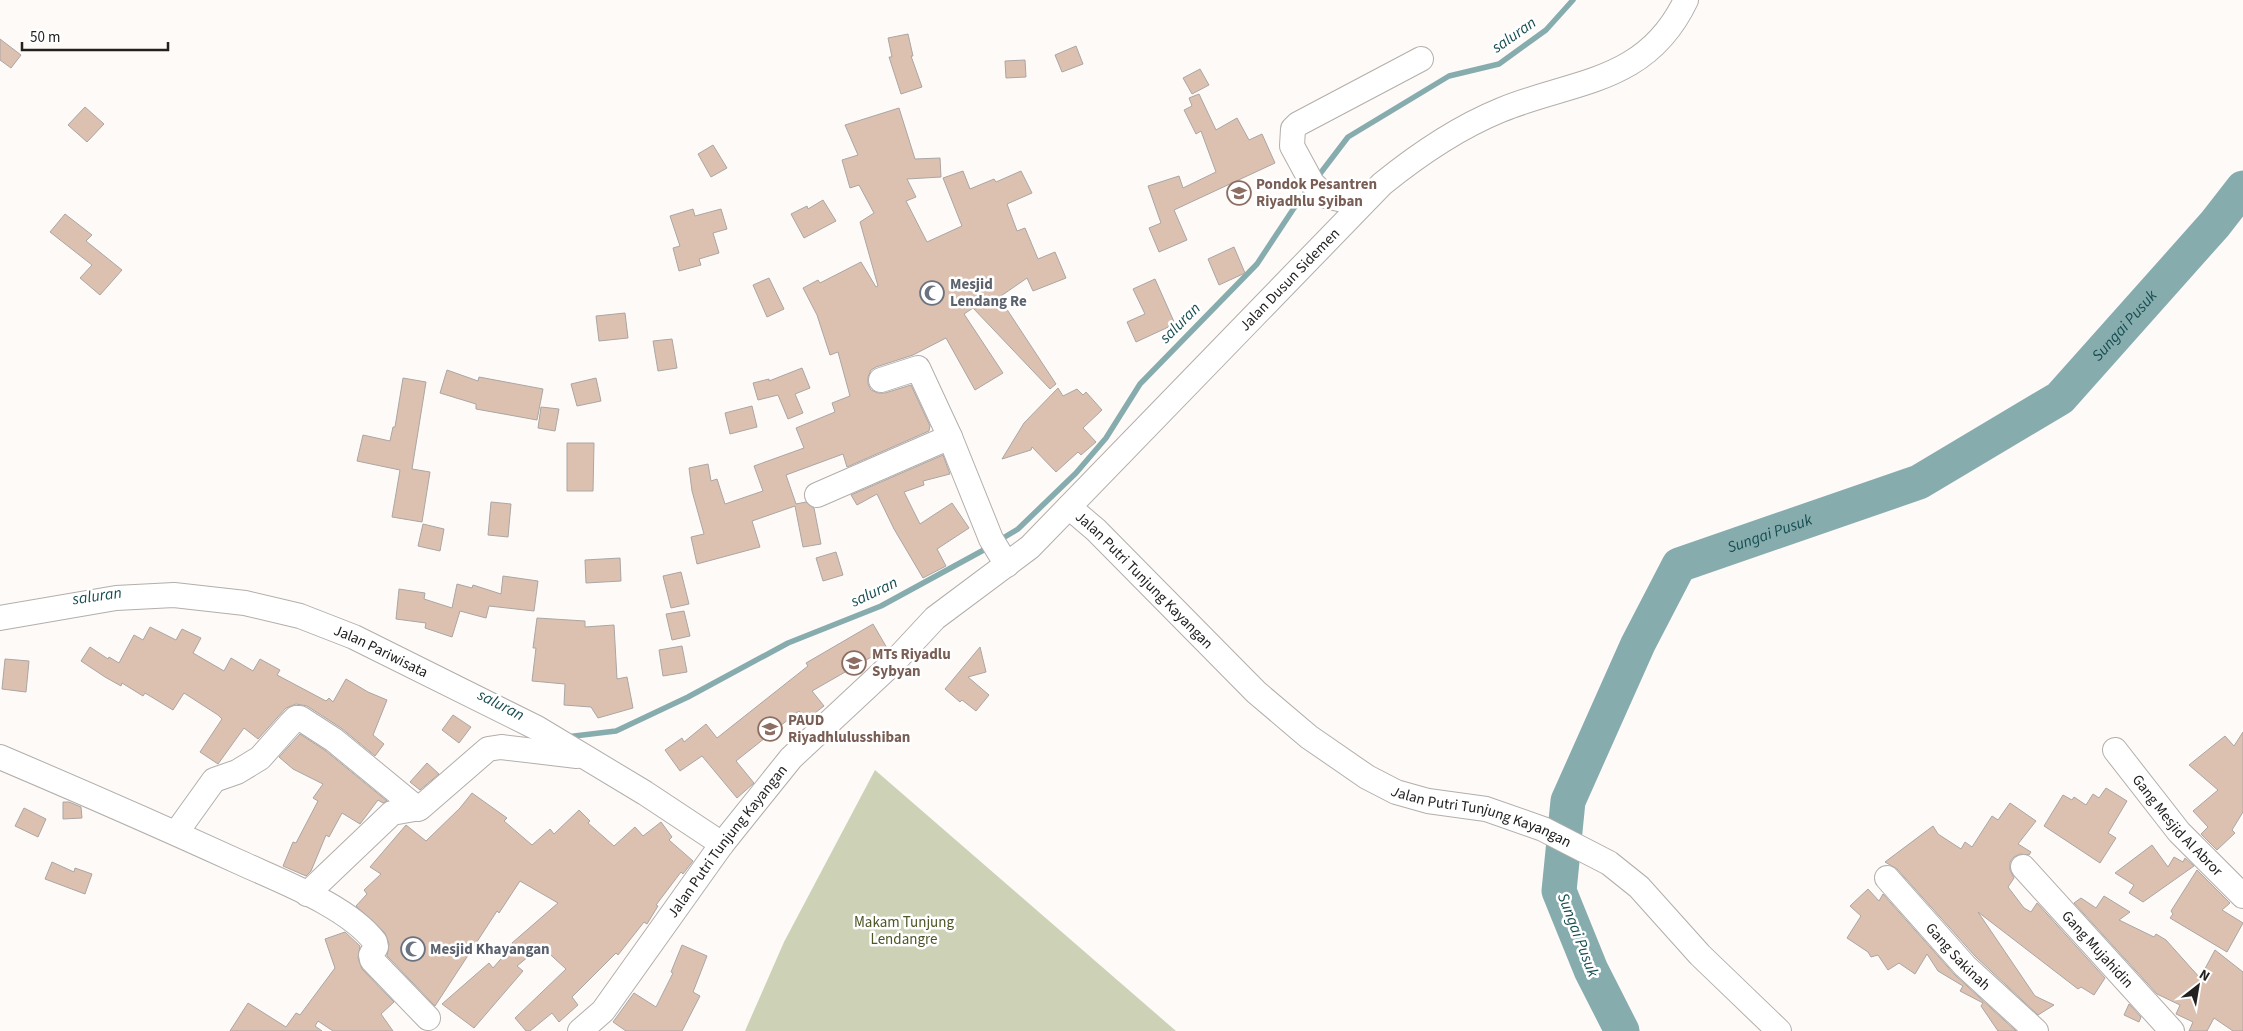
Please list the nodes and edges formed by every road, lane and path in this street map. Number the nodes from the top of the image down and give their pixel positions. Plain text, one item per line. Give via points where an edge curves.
1 (1686, 0) edge
2 (1421, 59) dead end
3 (1362, 204) junction
4 (882, 380) dead end
5 (950, 437) junction
6 (817, 495) dead end
7 (1068, 507) junction
8 (1001, 554) junction
9 (0, 618) edge
10 (2115, 750) dead end
11 (0, 757) edge
12 (588, 758) junction
13 (418, 809) junction
14 (176, 834) junction
15 (722, 844) junction
16 (2023, 867) dead end
17 (1887, 878) dead end
18 (307, 894) junction
19 (2243, 896) edge
20 (428, 1018) dead end
21 (580, 1031) edge
22 (1779, 1031) edge
23 (2036, 1031) edge
24 (2172, 1031) edge

1 - 3 street, Jalan Dusun Sidemen via 1669,28 1634,60 1596,80 1527,100 1450,135 1404,167
2 - 3 street via 1293,129 1292,146 1318,190
3 - 7 street, Jalan Dusun Sidemen
4 - 5 street via 918,368
5 - 6 street
5 - 8 street
7 - 8 street, Jalan Putri Tunjung Kayangan via 1030,547
7 - 22 street, Jalan Putri Tunjung Kayangan via 1096,530 1256,692 1309,737 1366,777 1396,792 1428,801 1486,809 1543,829 1593,853 1639,888 1700,955
8 - 15 street, Jalan Putri Tunjung Kayangan via 895,661 791,758
9 - 12 street, Jalan Pariwisata via 174,594 245,603 300,616 354,637 555,738
10 - 19 street, Gang Mesjid Al Abror via 2179,832
11 - 14 street
12 - 13 street via 492,747 480,753
12 - 15 street, Jalan Pariwisata
13 - 14 street via 334,740 296,718 260,758 237,772 214,780
13 - 18 street via 392,813
14 - 18 street
15 - 21 street, Jalan Putri Tunjung Kayangan via 603,1011
16 - 24 street, Gang Mujahidin
17 - 23 street, Gang Sakinah via 1965,966
18 - 20 street via 367,932 376,946 371,954 372,960

